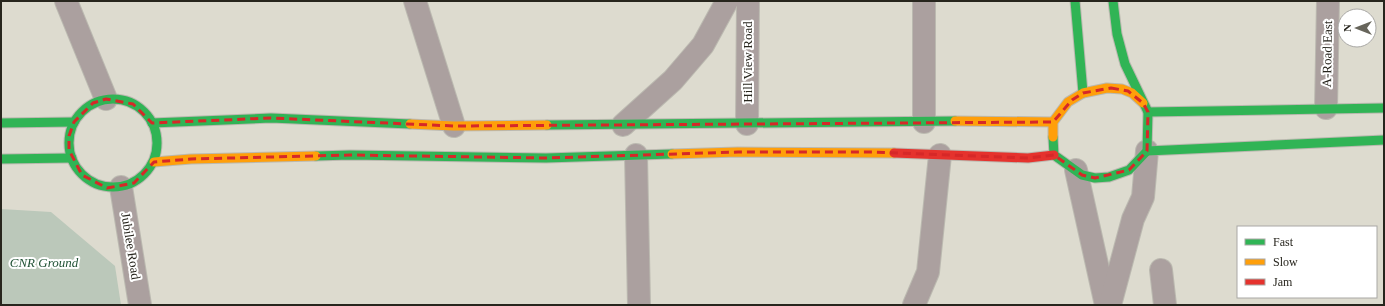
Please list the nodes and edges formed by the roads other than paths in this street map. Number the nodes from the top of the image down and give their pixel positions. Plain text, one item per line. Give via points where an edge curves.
1 (66, 1) edge
2 (416, 1) edge
3 (727, 1) edge
4 (748, 1) edge
5 (924, 1) edge
6 (1076, 1) edge
7 (1113, 1) edge
8 (1328, 1) edge
9 (1083, 93) junction
10 (106, 99) junction
11 (1143, 102) junction
12 (1326, 108) junction
13 (1384, 108) edge
14 (1148, 112) junction
15 (74, 122) junction
16 (924, 122) junction
17 (1053, 122) junction
18 (1, 123) edge
19 (152, 123) junction
20 (747, 124) junction
21 (624, 125) junction
22 (454, 126) junction
23 (1384, 140) edge
24 (1147, 151) junction
25 (940, 154) junction
26 (1054, 154) junction
27 (636, 155) junction
28 (72, 158) junction
29 (1, 160) edge
30 (154, 162) junction
31 (1076, 170) junction
32 (121, 187) junction
33 (1161, 270) dead end
34 (140, 305) edge
35 (640, 305) edge
36 (914, 305) edge
37 (1106, 305) edge
38 (1110, 305) edge
39 (1165, 305) edge

1 - 10 street
2 - 22 street
3 - 21 street via 703,45 673,80
4 - 20 street, Hill View Road
5 - 16 street
6 - 9 street
7 - 11 street via 1117,34 1125,64
8 - 12 street, A-Road East
9 - 11 street via 1096,89 1128,90
9 - 17 street via 1072,100
10 - 15 street via 82,111
10 - 19 street via 133,104 144,112
11 - 14 street
12 - 13 street
12 - 14 street
14 - 24 street
15 - 18 street
15 - 28 street via 69,136
16 - 17 street
16 - 20 street
17 - 26 street
19 - 22 street via 271,118
19 - 30 street via 157,149
20 - 21 street
21 - 22 street
23 - 24 street
24 - 31 street via 1129,170 1121,174 1094,178
24 - 38 street via 1143,197 1133,219
25 - 26 street via 1028,158
25 - 27 street via 738,152
25 - 36 street via 928,272
26 - 31 street
27 - 30 street via 546,158 350,155
27 - 35 street
28 - 29 street
28 - 32 street via 73,164 93,184 107,188
30 - 32 street via 146,174
31 - 37 street
32 - 34 street, Jubilee Road
33 - 39 street

